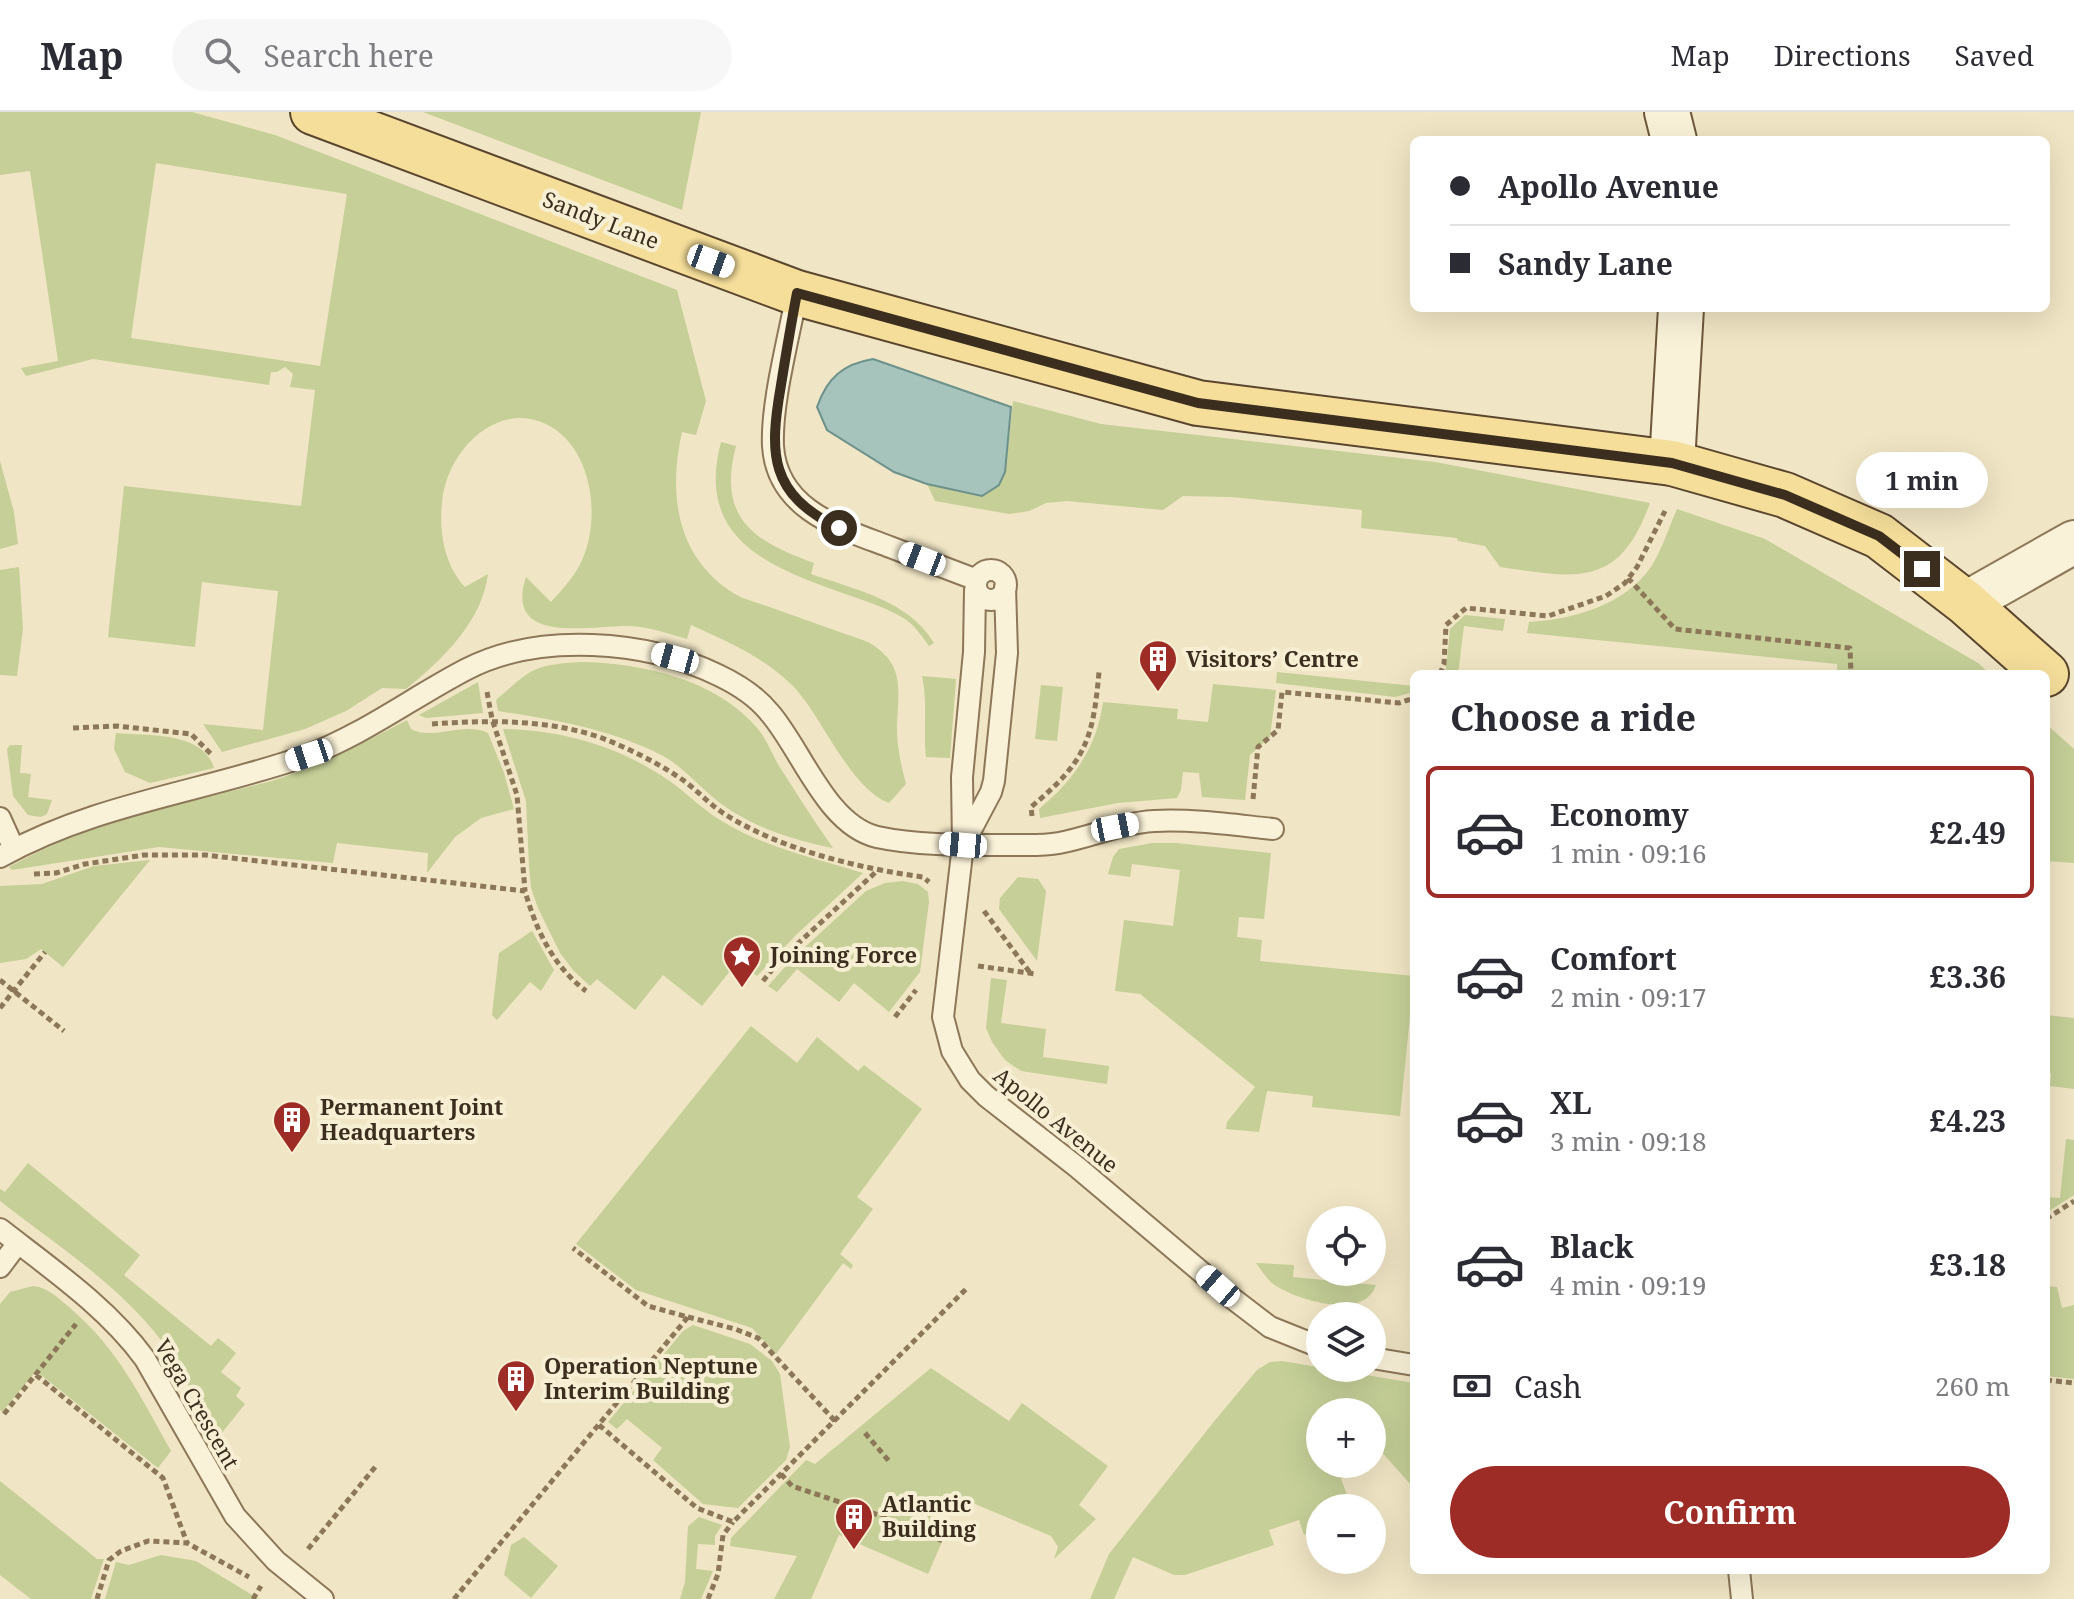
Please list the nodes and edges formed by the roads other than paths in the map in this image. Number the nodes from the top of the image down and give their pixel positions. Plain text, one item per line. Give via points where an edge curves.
1 (313, 112) edge
2 (1667, 112) edge
3 (1673, 136) edge
4 (797, 293) junction
5 (1681, 312) edge
6 (1672, 463) junction
7 (2074, 542) edge
8 (976, 585) junction
9 (1966, 603) junction
10 (2041, 670) edge
11 (2050, 678) edge
12 (2074, 699) edge
13 (0, 818) edge
14 (1273, 829) dead end
15 (963, 845) junction
16 (7, 853) edge
17 (0, 1229) edge
18 (18, 1243) junction
19 (0, 1267) edge
20 (1306, 1341) edge
21 (1386, 1360) edge
22 (1410, 1364) edge
23 (1739, 1574) edge
24 (323, 1599) edge
25 (1742, 1599) edge

1 - 4 main road, Sandy Lane
2 - 3 main road
4 - 6 main road, Sandy Lane via 1198,403
4 - 8 lane via 774,421 773,448 781,479 819,518
5 - 6 main road
6 - 9 main road, Sandy Lane via 1785,495 1879,536
7 - 9 street
8 - 15 lane, Apollo Avenue via 962,777
8 - 15 lane via 983,572 1001,575 1007,653 994,781
9 - 10 main road, Sandy Lane
11 - 12 main road, Sandy Lane
13 - 16 lane
14 - 15 lane via 1156,821 1056,844
15 - 16 lane via 881,838 857,830 829,801 768,710 739,686 666,655 613,647 548,648 490,659 309,755 80,820
15 - 20 lane, Apollo Avenue via 943,1017 952,1051 970,1080 1250,1312
17 - 18 lane, Vega Crescent
18 - 19 lane
18 - 24 lane, Vega Crescent via 131,1339 235,1516 276,1561
21 - 22 lane
23 - 25 lane

